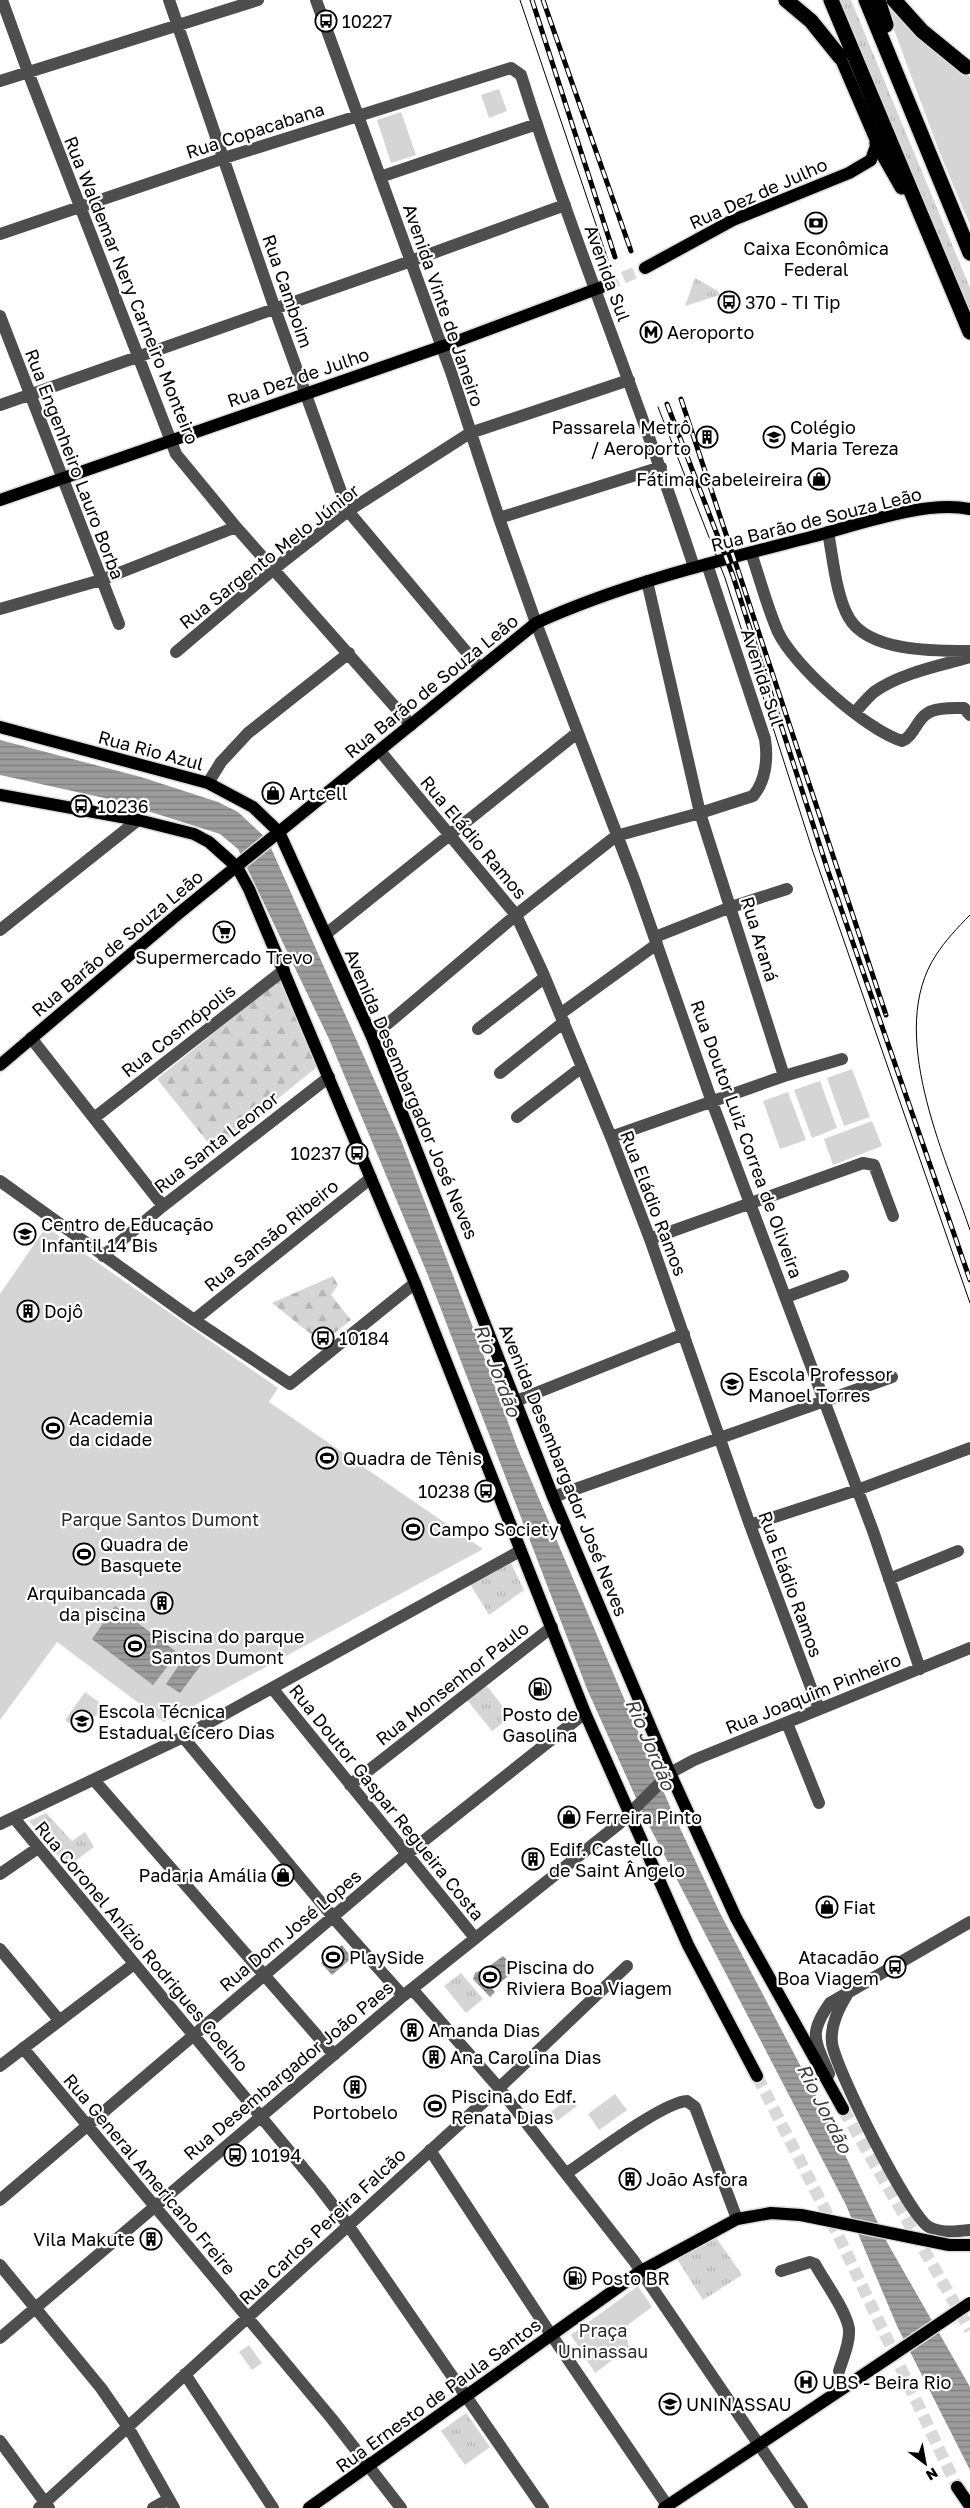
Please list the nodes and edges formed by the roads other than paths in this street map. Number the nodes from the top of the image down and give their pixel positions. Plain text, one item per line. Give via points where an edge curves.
1 (2, 0) edge
2 (169, 0) edge
3 (258, 0) edge
4 (316, 0) edge
5 (786, 0) edge
6 (801, 0) edge
7 (831, 0) edge
8 (866, 0) edge
9 (878, 0) edge
10 (894, 0) edge
11 (907, 0) edge
12 (178, 25) junction
13 (840, 57) junction
14 (968, 69) edge
15 (28, 72) junction
16 (521, 75) joint
17 (0, 81) edge
18 (915, 115) junction
19 (358, 116) junction
20 (537, 124) junction
21 (877, 143) junction
22 (224, 158) junction
23 (380, 176) junction
24 (565, 204) junction
25 (80, 207) junction
26 (924, 222) junction
27 (0, 234) edge
28 (970, 253) edge
29 (411, 262) junction
30 (645, 268) tunnel mouth
31 (602, 288) junction
32 (275, 309) junction
33 (0, 316) edge
34 (970, 332) edge
35 (442, 346) junction
36 (137, 356) junction
37 (629, 380) junction
38 (305, 393) junction
39 (30, 394) junction
40 (0, 405) edge
41 (470, 433) junction
42 (170, 440) junction
43 (662, 467) junction
44 (61, 478) junction
45 (0, 500) edge
46 (970, 510) edge
47 (348, 511) junction
48 (498, 518) junction
49 (236, 527) junction
50 (828, 532) junction
51 (751, 553) junction
52 (700, 566) junction
53 (274, 569) junction
54 (101, 580) junction
55 (648, 581) junction
56 (0, 610) edge
57 (536, 623) junction
58 (119, 624) dead end
59 (970, 651) edge
60 (176, 652) dead end
61 (350, 653) junction
62 (970, 657) edge
63 (480, 668) junction
64 (855, 712) junction
65 (970, 715) edge
66 (412, 725) junction
67 (0, 727) edge
68 (577, 733) junction
69 (380, 751) junction
70 (208, 783) junction
71 (0, 795) edge
72 (700, 813) junction
73 (138, 820) junction
74 (275, 834) junction
75 (449, 835) junction
76 (616, 836) junction
77 (240, 864) junction
78 (787, 889) dead end
79 (732, 907) junction
80 (516, 915) junction
81 (0, 930) edge
82 (326, 934) junction
83 (656, 940) junction
84 (284, 970) junction
85 (544, 978) junction
86 (562, 1018) junction
87 (478, 1030) dead end
88 (372, 1037) junction
89 (31, 1038) junction
90 (842, 1059) dead end
91 (0, 1065) edge
92 (582, 1067) junction
93 (500, 1073) dead end
94 (784, 1076) junction
95 (329, 1077) junction
96 (712, 1102) junction
97 (516, 1117) dead end
98 (94, 1118) junction
99 (611, 1138) junction
100 (371, 1178) junction
101 (0, 1181) edge
102 (750, 1202) junction
103 (163, 1206) junction
104 (893, 1216) dead end
105 (650, 1239) junction
106 (103, 1256) junction
107 (843, 1276) dead end
108 (416, 1283) junction
109 (786, 1297) junction
110 (194, 1320) junction
111 (684, 1334) junction
112 (892, 1377) dead end
113 (516, 1401) junction
114 (824, 1402) junction
115 (719, 1436) junction
116 (970, 1448) edge
117 (858, 1490) junction
118 (554, 1497) junction
119 (750, 1525) junction
120 (958, 1551) dead end
121 (520, 1552) junction
122 (889, 1579) junction
123 (552, 1627) junction
124 (970, 1648) edge
125 (920, 1669) junction
126 (272, 1688) junction
127 (819, 1709) junction
128 (585, 1713) junction
129 (787, 1723) junction
130 (183, 1737) junction
131 (666, 1776) junction
132 (94, 1780) junction
133 (350, 1785) junction
134 (819, 1803) dead end
135 (632, 1812) junction
136 (14, 1818) junction
137 (0, 1824) edge
138 (38, 1848) junction
139 (408, 1854) junction
140 (0, 1874) edge
141 (333, 1916) junction
142 (970, 1922) edge
143 (475, 1938) junction
144 (0, 1949) edge
145 (134, 1964) junction
146 (626, 1966) dead end
147 (264, 1974) junction
148 (407, 1992) junction
149 (848, 1993) junction
150 (59, 2020) junction
151 (194, 2034) junction
152 (23, 2048) junction
153 (334, 2055) junction
154 (0, 2066) edge
155 (758, 2076) tunnel mouth
156 (499, 2088) junction
157 (840, 2103) joint
158 (261, 2116) junction
159 (89, 2125) junction
160 (430, 2150) junction
161 (567, 2173) junction
162 (0, 2200) edge
163 (154, 2205) junction
164 (737, 2220) junction
165 (348, 2225) junction
166 (970, 2230) edge
167 (970, 2245) edge
168 (0, 2265) edge
169 (641, 2271) junction
170 (781, 2271) dead end
171 (970, 2302) edge
172 (36, 2308) junction
173 (247, 2319) junction
174 (552, 2336) junction
175 (0, 2338) edge
176 (839, 2371) dead end
177 (185, 2374) junction
178 (467, 2396) junction
179 (128, 2427) junction
180 (0, 2441) edge
181 (759, 2444) junction
182 (369, 2467) junction
183 (957, 2487) tunnel mouth
184 (172, 2503) edge
185 (44, 2506) edge
186 (970, 2506) edge
187 (667, 2507) edge
188 (153, 2508) edge
189 (274, 2508) edge
190 (309, 2508) edge
191 (401, 2508) edge
192 (543, 2508) edge
193 (802, 2508) edge

1 - 15 street, Rua Waldemar Nery Carneiro Monteiro
2 - 12 street, Rua Camboim
3 - 12 street
4 - 19 street, Avenida Vinte de Janeiro
5 - 13 highway via 811,21
6 - 13 highway via 825,23
7 - 26 highway
8 - 18 highway
9 - 18 highway
10 - 14 highway via 922,31
11 - 14 highway
12 - 15 street
12 - 22 street, Rua Camboim
13 - 21 main road
15 - 17 street
15 - 25 street, Rua Waldemar Nery Carneiro Monteiro
16 - 19 street, Rua Copacabana via 511,68
16 - 20 street, Avenida Sul
18 - 28 highway
19 - 22 street, Rua Copacabana
19 - 23 street, Avenida Vinte de Janeiro
20 - 23 street
20 - 24 street, Avenida Sul
21 - 26 highway
21 - 30 main road, Rua Dez de Julho via 871,160 865,165 733,220
22 - 25 street, Rua Copacabana
22 - 32 street, Rua Camboim
23 - 29 street, Avenida Vinte de Janeiro
24 - 29 street
24 - 31 street, Avenida Sul
25 - 27 street, Rua Copacabana
25 - 36 street, Rua Waldemar Nery Carneiro Monteiro
26 - 34 highway
29 - 32 street
29 - 35 street, Avenida Vinte de Janeiro
31 - 35 main road, Rua Dez de Julho
31 - 37 street, Avenida Sul
32 - 36 street
32 - 38 street, Rua Camboim
33 - 39 street, Rua Engenheiro Lauro Borba
35 - 38 main road, Rua Dez de Julho
35 - 41 street, Avenida Vinte de Janeiro
36 - 39 street
36 - 42 street, Rua Waldemar Nery Carneiro Monteiro
37 - 41 street, Rua Sargento Melo Júnior
37 - 43 street, Avenida Sul
38 - 42 main road, Rua Dez de Julho
38 - 47 street, Rua Camboim
39 - 40 street
39 - 44 street, Rua Engenheiro Lauro Borba
41 - 47 street, Rua Sargento Melo Júnior
41 - 48 street, Avenida Vinte de Janeiro
42 - 44 main road, Rua Dez de Julho
42 - 49 street, Rua Waldemar Nery Carneiro Monteiro via 176,454
43 - 48 street
43 - 52 street, Avenida Sul
44 - 45 main road, Rua Dez de Julho
44 - 54 street, Rua Engenheiro Lauro Borba
46 - 50 main road, Rua Barão de Souza Leão via 918,509
47 - 53 street, Rua Sargento Melo Júnior
47 - 63 street, Rua Camboim
48 - 57 street, Avenida Vinte de Janeiro
49 - 53 street, Rua Waldemar Nery Carneiro Monteiro
49 - 54 street
50 - 51 main road, Rua Barão de Souza Leão
50 - 59 street via 842,601 848,618 857,628 885,643 904,648
51 - 52 main road, Rua Barão de Souza Leão
51 - 64 street via 778,632 790,652 802,667
52 - 55 main road, Rua Barão de Souza Leão
52 - 72 street, Avenida Sul via 767,752 757,791 748,798
53 - 60 street, Rua Sargento Melo Júnior
53 - 61 street, Rua Waldemar Nery Carneiro Monteiro
54 - 56 street
54 - 58 street, Rua Engenheiro Lauro Borba
55 - 57 main road, Rua Barão de Souza Leão via 584,602
55 - 72 street, Rua Araná
57 - 63 main road, Rua Barão de Souza Leão
57 - 68 street, Rua Doutor Luiz Correa de Oliveira
61 - 66 street, Rua Waldemar Nery Carneiro Monteiro
61 - 70 street via 248,734 221,762
62 - 64 street via 887,685 873,693
63 - 66 main road, Rua Barão de Souza Leão
64 - 65 street via 902,742 921,718 931,711 964,708
66 - 69 main road, Rua Barão de Souza Leão
67 - 70 main road, Rua Rio Azul
68 - 75 street
68 - 76 street, Rua Doutor Luiz Correa de Oliveira
69 - 74 main road, Rua Barão de Souza Leão
69 - 75 street, Rua Eládio Ramos
70 - 74 main road, Rua Rio Azul via 254,807
71 - 73 main road
72 - 76 street
72 - 79 street, Rua Araná
73 - 77 main road via 194,834
73 - 81 street
74 - 77 main road, Rua Barão de Souza Leão
74 - 82 main road, Avenida Desembargador José Neves
75 - 80 street, Rua Eládio Ramos
75 - 82 street
76 - 80 street
76 - 83 street, Rua Doutor Luiz Correa de Oliveira
77 - 84 main road
77 - 89 main road, Rua Barão de Souza Leão
78 - 79 street
79 - 83 street
79 - 94 street, Rua Araná
80 - 85 street, Rua Eládio Ramos
80 - 88 street
82 - 88 main road, Avenida Desembargador José Neves
83 - 86 street
83 - 96 street, Rua Doutor Luiz Correa de Oliveira
84 - 95 main road
84 - 98 street, Rua Cosmópolis
85 - 86 street, Rua Eládio Ramos
85 - 87 street
86 - 92 street, Rua Eládio Ramos
86 - 93 street
88 - 113 main road, Avenida Desembargador José Neves
89 - 91 main road, Rua Barão de Souza Leão
89 - 98 street
90 - 94 street
92 - 97 street
92 - 99 street, Rua Eládio Ramos
94 - 96 street
95 - 100 main road
95 - 103 street, Rua Santa Leonor
96 - 99 street
96 - 102 street, Rua Doutor Luiz Correa de Oliveira
98 - 103 street
99 - 105 street, Rua Eládio Ramos
100 - 108 main road
100 - 110 street, Rua Sansão Ribeiro
101 - 106 street
102 - 104 street via 869,1163 874,1165
102 - 105 street
102 - 109 street, Rua Doutor Luiz Correa de Oliveira
103 - 106 street, Rua Santa Leonor
105 - 111 street, Rua Eládio Ramos
106 - 110 street
107 - 109 street
108 - 110 street via 290,1384
108 - 121 main road
109 - 114 street, Rua Doutor Luiz Correa de Oliveira
111 - 113 street
111 - 115 street, Rua Eládio Ramos
112 - 114 street
113 - 118 main road, Avenida Desembargador José Neves
114 - 115 street
114 - 117 street, Rua Doutor Luiz Correa de Oliveira
115 - 118 street
115 - 119 street, Rua Eládio Ramos
116 - 117 street
117 - 119 street
117 - 122 street, Rua Doutor Luiz Correa de Oliveira
118 - 131 main road, Avenida Desembargador José Neves
119 - 127 street, Rua Eládio Ramos
120 - 122 street
121 - 123 main road
121 - 126 street
122 - 125 street, Rua Doutor Luiz Correa de Oliveira
123 - 128 main road
123 - 133 street, Rua Monsenhor Paulo
124 - 125 street, Rua Joaquim Pinheiro
125 - 127 street, Rua Joaquim Pinheiro
126 - 130 street
126 - 133 street, Rua Doutor Gaspar Regueira Costa
127 - 129 street, Rua Joaquim Pinheiro
128 - 135 main road
128 - 139 street, Rua Dom José Lopes
129 - 131 street, Rua Joaquim Pinheiro via 694,1760
129 - 134 street
130 - 132 street
130 - 141 street
131 - 135 street, Rua Desembargador João Paes
131 - 157 main road, Avenida Desembargador José Neves via 736,1918
132 - 136 street
132 - 147 street
133 - 139 street, Rua Doutor Gaspar Regueira Costa
135 - 143 street, Rua Desembargador João Paes
135 - 155 main road via 688,1945
136 - 137 street
136 - 138 street, Rua Coronel Anízio Rodrigues Coelho
138 - 140 street
138 - 145 street, Rua Coronel Anízio Rodrigues Coelho
139 - 141 street, Rua Dom José Lopes
139 - 143 street, Rua Doutor Gaspar Regueira Costa
141 - 147 street, Rua Dom José Lopes
141 - 148 street
142 - 149 street
143 - 148 street, Rua Desembargador João Paes
144 - 150 street
145 - 150 street
145 - 151 street, Rua Coronel Anízio Rodrigues Coelho
146 - 156 street, Rua Carlos Pereira Falcão
147 - 151 street, Rua Dom José Lopes
147 - 153 street
148 - 153 street, Rua Desembargador João Paes
148 - 156 street
149 - 157 street via 830,2003 815,2032
149 - 166 street via 836,2017 832,2043 871,2134 916,2216 928,2227 945,2232
150 - 152 street
151 - 158 street, Rua Coronel Anízio Rodrigues Coelho
151 - 159 street, Rua Dom José Lopes
152 - 154 street
152 - 159 street, Rua General Americano Freire
153 - 158 street, Rua Desembargador João Paes
156 - 160 street, Rua Carlos Pereira Falcão
156 - 161 street
158 - 163 street, Rua Desembargador João Paes
158 - 165 street, Rua Coronel Anízio Rodrigues Coelho via 315,2191
159 - 162 street, Rua Dom José Lopes
159 - 163 street, Rua General Americano Freire
160 - 165 street, Rua Carlos Pereira Falcão
160 - 174 street
161 - 164 street via 678,2101 691,2103
161 - 169 street
163 - 172 street, Rua Desembargador João Paes
163 - 173 street, Rua General Americano Freire
164 - 167 main road, Rua Ernesto de Paula Santos, bridge via 771,2213 801,2215 949,2245
164 - 169 main road, Rua Ernesto de Paula Santos
165 - 173 street, Rua Carlos Pereira Falcão
165 - 178 street, Rua Coronel Anízio Rodrigues Coelho
168 - 172 street
169 - 174 main road, Rua Ernesto de Paula Santos
169 - 181 street
170 - 176 street via 810,2262 815,2264 849,2330
171 - 181 main road, bridge
172 - 175 street, Rua Desembargador João Paes
172 - 179 street
173 - 177 street, Rua Carlos Pereira Falcão
173 - 182 street, Rua General Americano Freire
174 - 178 main road, Rua Ernesto de Paula Santos
174 - 187 street
177 - 179 street, Rua Carlos Pereira Falcão
177 - 189 street
178 - 182 main road, Rua Ernesto de Paula Santos
178 - 192 street, Rua Coronel Anízio Rodrigues Coelho
179 - 184 street
179 - 185 street, Rua Carlos Pereira Falcão
180 - 185 street
181 - 187 main road
181 - 193 street
182 - 190 main road, Rua Ernesto de Paula Santos
182 - 191 street, Rua General Americano Freire
183 - 186 main road
184 - 188 street

